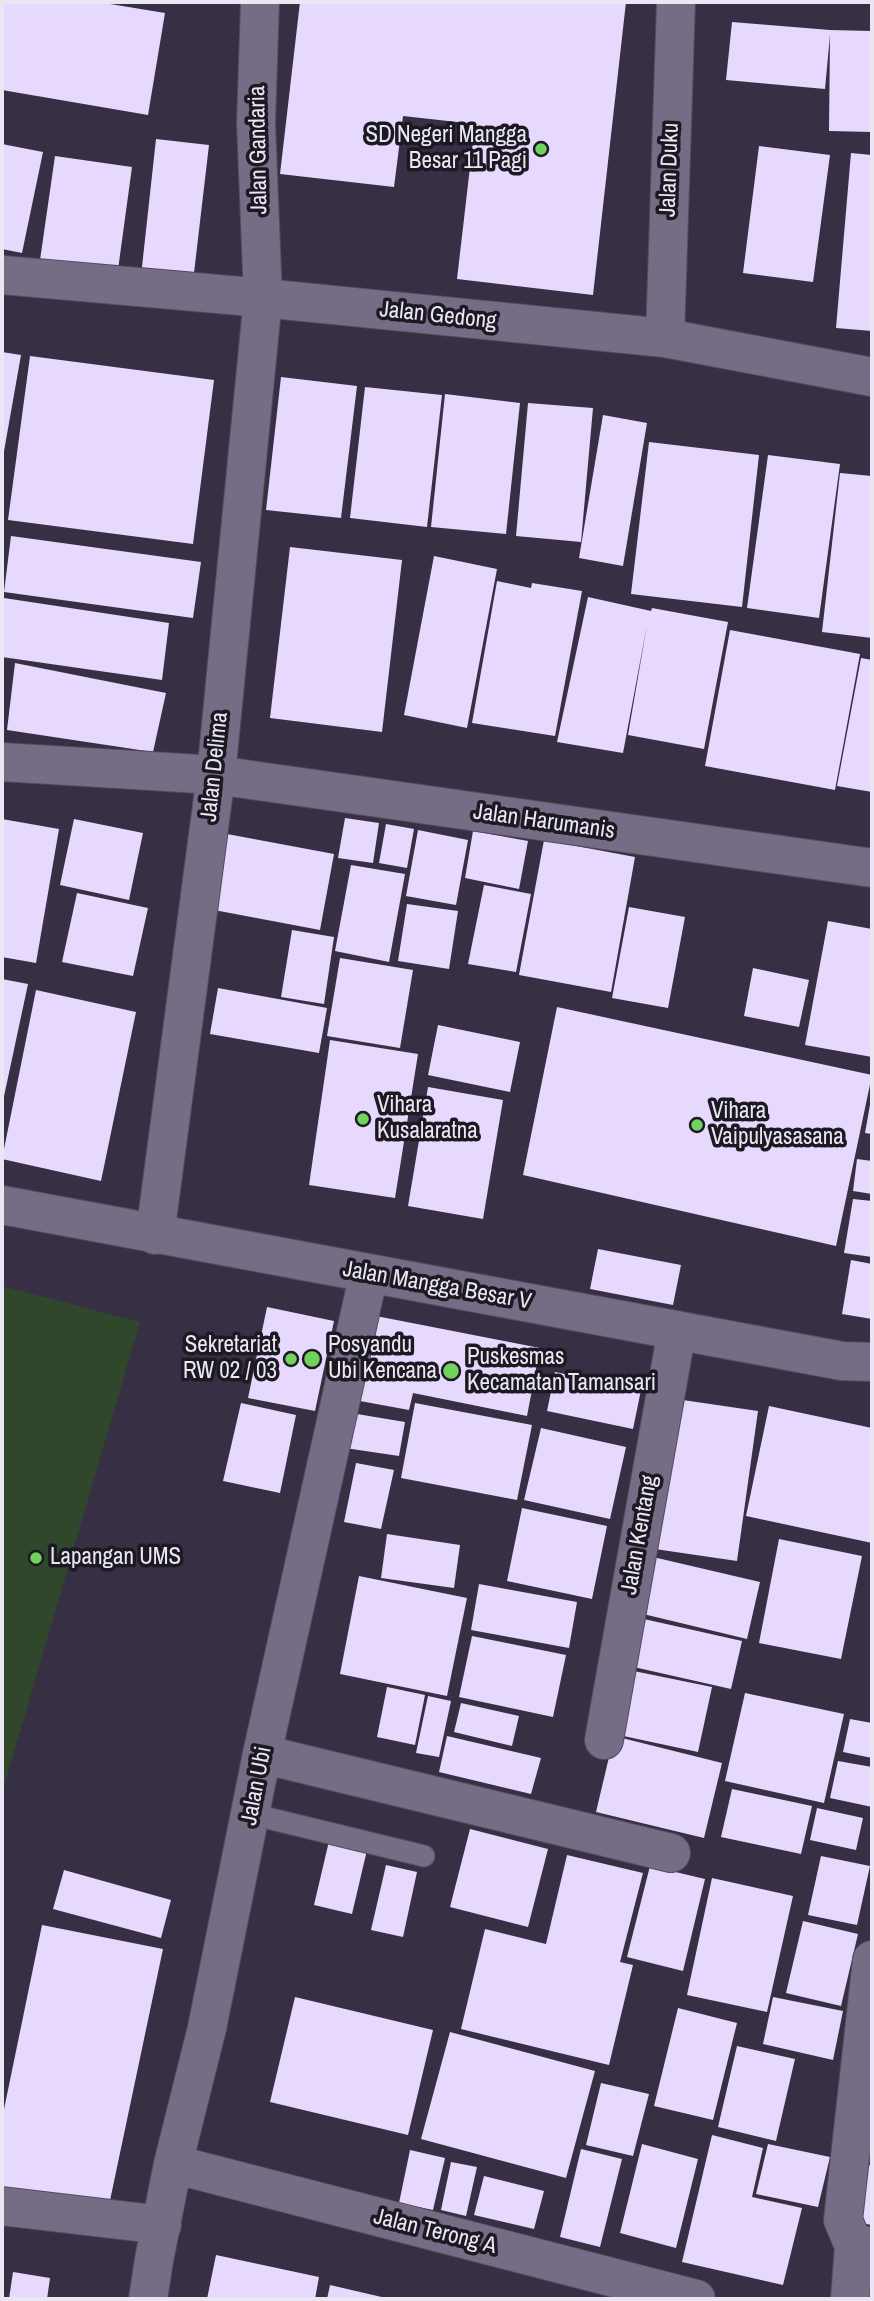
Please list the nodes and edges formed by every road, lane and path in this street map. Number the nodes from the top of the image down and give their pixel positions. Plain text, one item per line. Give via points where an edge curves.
1 (260, 2) edge
2 (676, 2) edge
3 (2, 275) edge
4 (263, 298) junction
5 (665, 338) junction
6 (872, 377) edge
7 (2, 762) edge
8 (216, 775) junction
9 (872, 868) edge
10 (2, 1205) edge
11 (155, 1235) junction
12 (369, 1273) junction
13 (677, 1330) junction
14 (872, 1362) edge
15 (604, 1740) dead end
16 (262, 1754) junction
17 (251, 1814) junction
18 (671, 1853) dead end
19 (424, 1856) dead end
20 (872, 1960) edge
21 (173, 2164) junction
22 (2, 2206) edge
23 (162, 2225) junction
24 (863, 2246) edge
25 (148, 2299) edge
26 (696, 2299) edge
27 (850, 2299) edge

1 - 4 street, Jalan Gandaria via 256,123
2 - 5 street, Jalan Duku
3 - 4 street, Jalan Gedong
4 - 5 street, Jalan Gedong
4 - 8 street, Jalan Delima
5 - 6 street, Jalan Gedong
7 - 8 street, Jalan Harumanis
8 - 9 street, Jalan Harumanis
8 - 11 street, Jalan Delima
10 - 11 street, Jalan Mangga Besar V
11 - 12 street, Jalan Mangga Besar V
12 - 13 street, Jalan Mangga Besar V
12 - 16 street, Jalan Ubi
13 - 14 street, Jalan Mangga Besar V via 842,1361
13 - 15 street, Jalan Kentang
16 - 17 street, Jalan Ubi
16 - 18 street
17 - 19 lane
17 - 21 street, Jalan Ubi via 207,2028
20 - 24 street via 843,2220
21 - 23 street, Jalan Ubi
21 - 26 street, Jalan Terong A
22 - 23 street
23 - 25 street, Jalan Ubi
24 - 27 street

